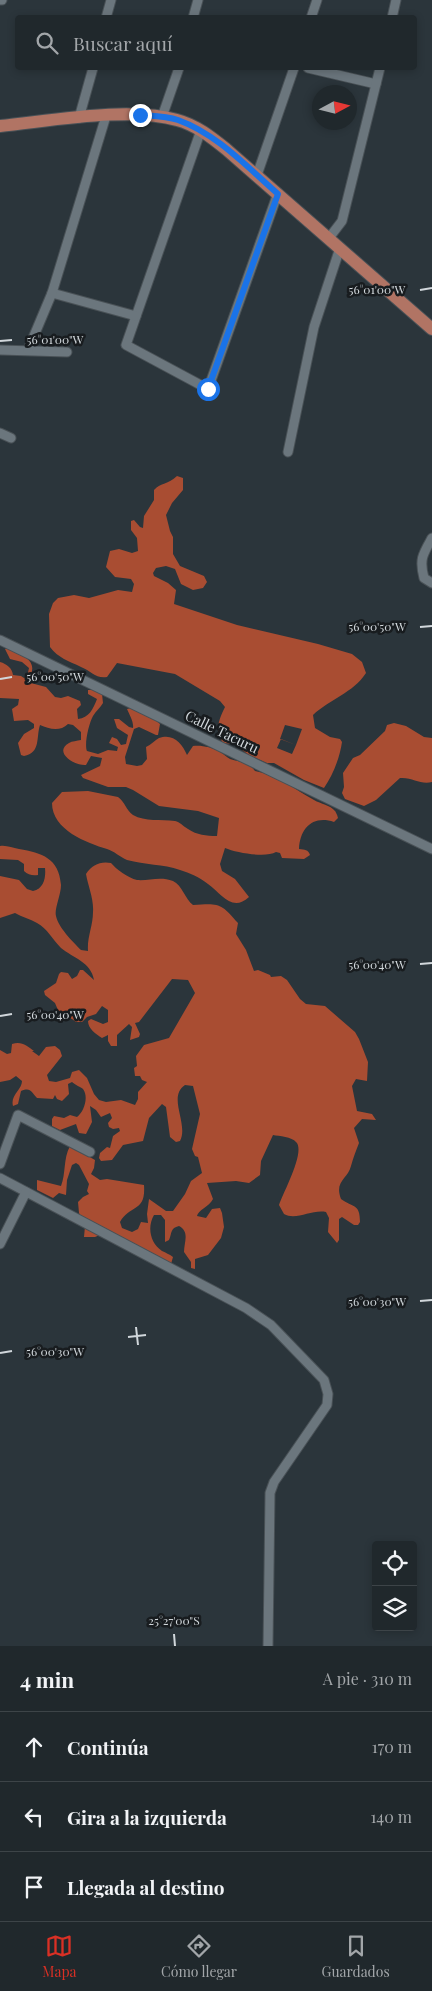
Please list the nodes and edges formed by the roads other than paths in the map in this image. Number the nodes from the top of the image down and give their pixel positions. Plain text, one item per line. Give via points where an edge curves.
1 (111, 0) edge
2 (198, 0) edge
3 (317, 0) edge
4 (396, 0) edge
5 (107, 15) edge
6 (194, 15) edge
7 (312, 15) edge
8 (393, 15) edge
9 (92, 70) edge
10 (178, 70) edge
11 (293, 70) edge
12 (316, 70) edge
13 (380, 70) edge
14 (376, 84) junction
15 (106, 116) junction
16 (162, 117) junction
17 (79, 118) junction
18 (0, 126) edge
19 (201, 130) junction
20 (257, 175) junction
21 (278, 194) junction
22 (329, 238) junction
23 (340, 248) junction
24 (52, 293) junction
25 (136, 316) junction
26 (432, 329) edge
27 (0, 350) edge
28 (28, 350) junction
29 (67, 352) dead end
30 (0, 433) edge
31 (10, 438) dead end
32 (288, 452) dead end
33 (432, 538) edge
34 (432, 583) edge
35 (0, 640) edge
36 (432, 849) edge
37 (90, 1152) dead end
38 (0, 1164) edge
39 (0, 1178) edge
40 (26, 1192) junction
41 (0, 1244) edge
42 (268, 1646) edge

1 - 5 street
2 - 6 street
3 - 7 street
4 - 8 street
9 - 17 street
10 - 16 street
11 - 20 street
12 - 14 street
13 - 14 street
14 - 22 street via 342,221
15 - 16 main road
15 - 17 main road
15 - 24 street
16 - 19 main road
17 - 18 main road
19 - 20 main road
19 - 25 street
20 - 21 main road
21 - 22 main road
21 - 25 street via 208,389 126,346
22 - 23 main road
23 - 26 main road
23 - 32 street via 314,327
24 - 25 street
24 - 28 street
27 - 28 street
28 - 29 street
30 - 31 street
33 - 34 street via 420,565 424,578
35 - 36 street, Calle Tacuru
37 - 38 street via 18,1115
39 - 40 street
40 - 41 street
40 - 42 street via 246,1308 271,1325 324,1380 327,1405 274,1482 270,1493

